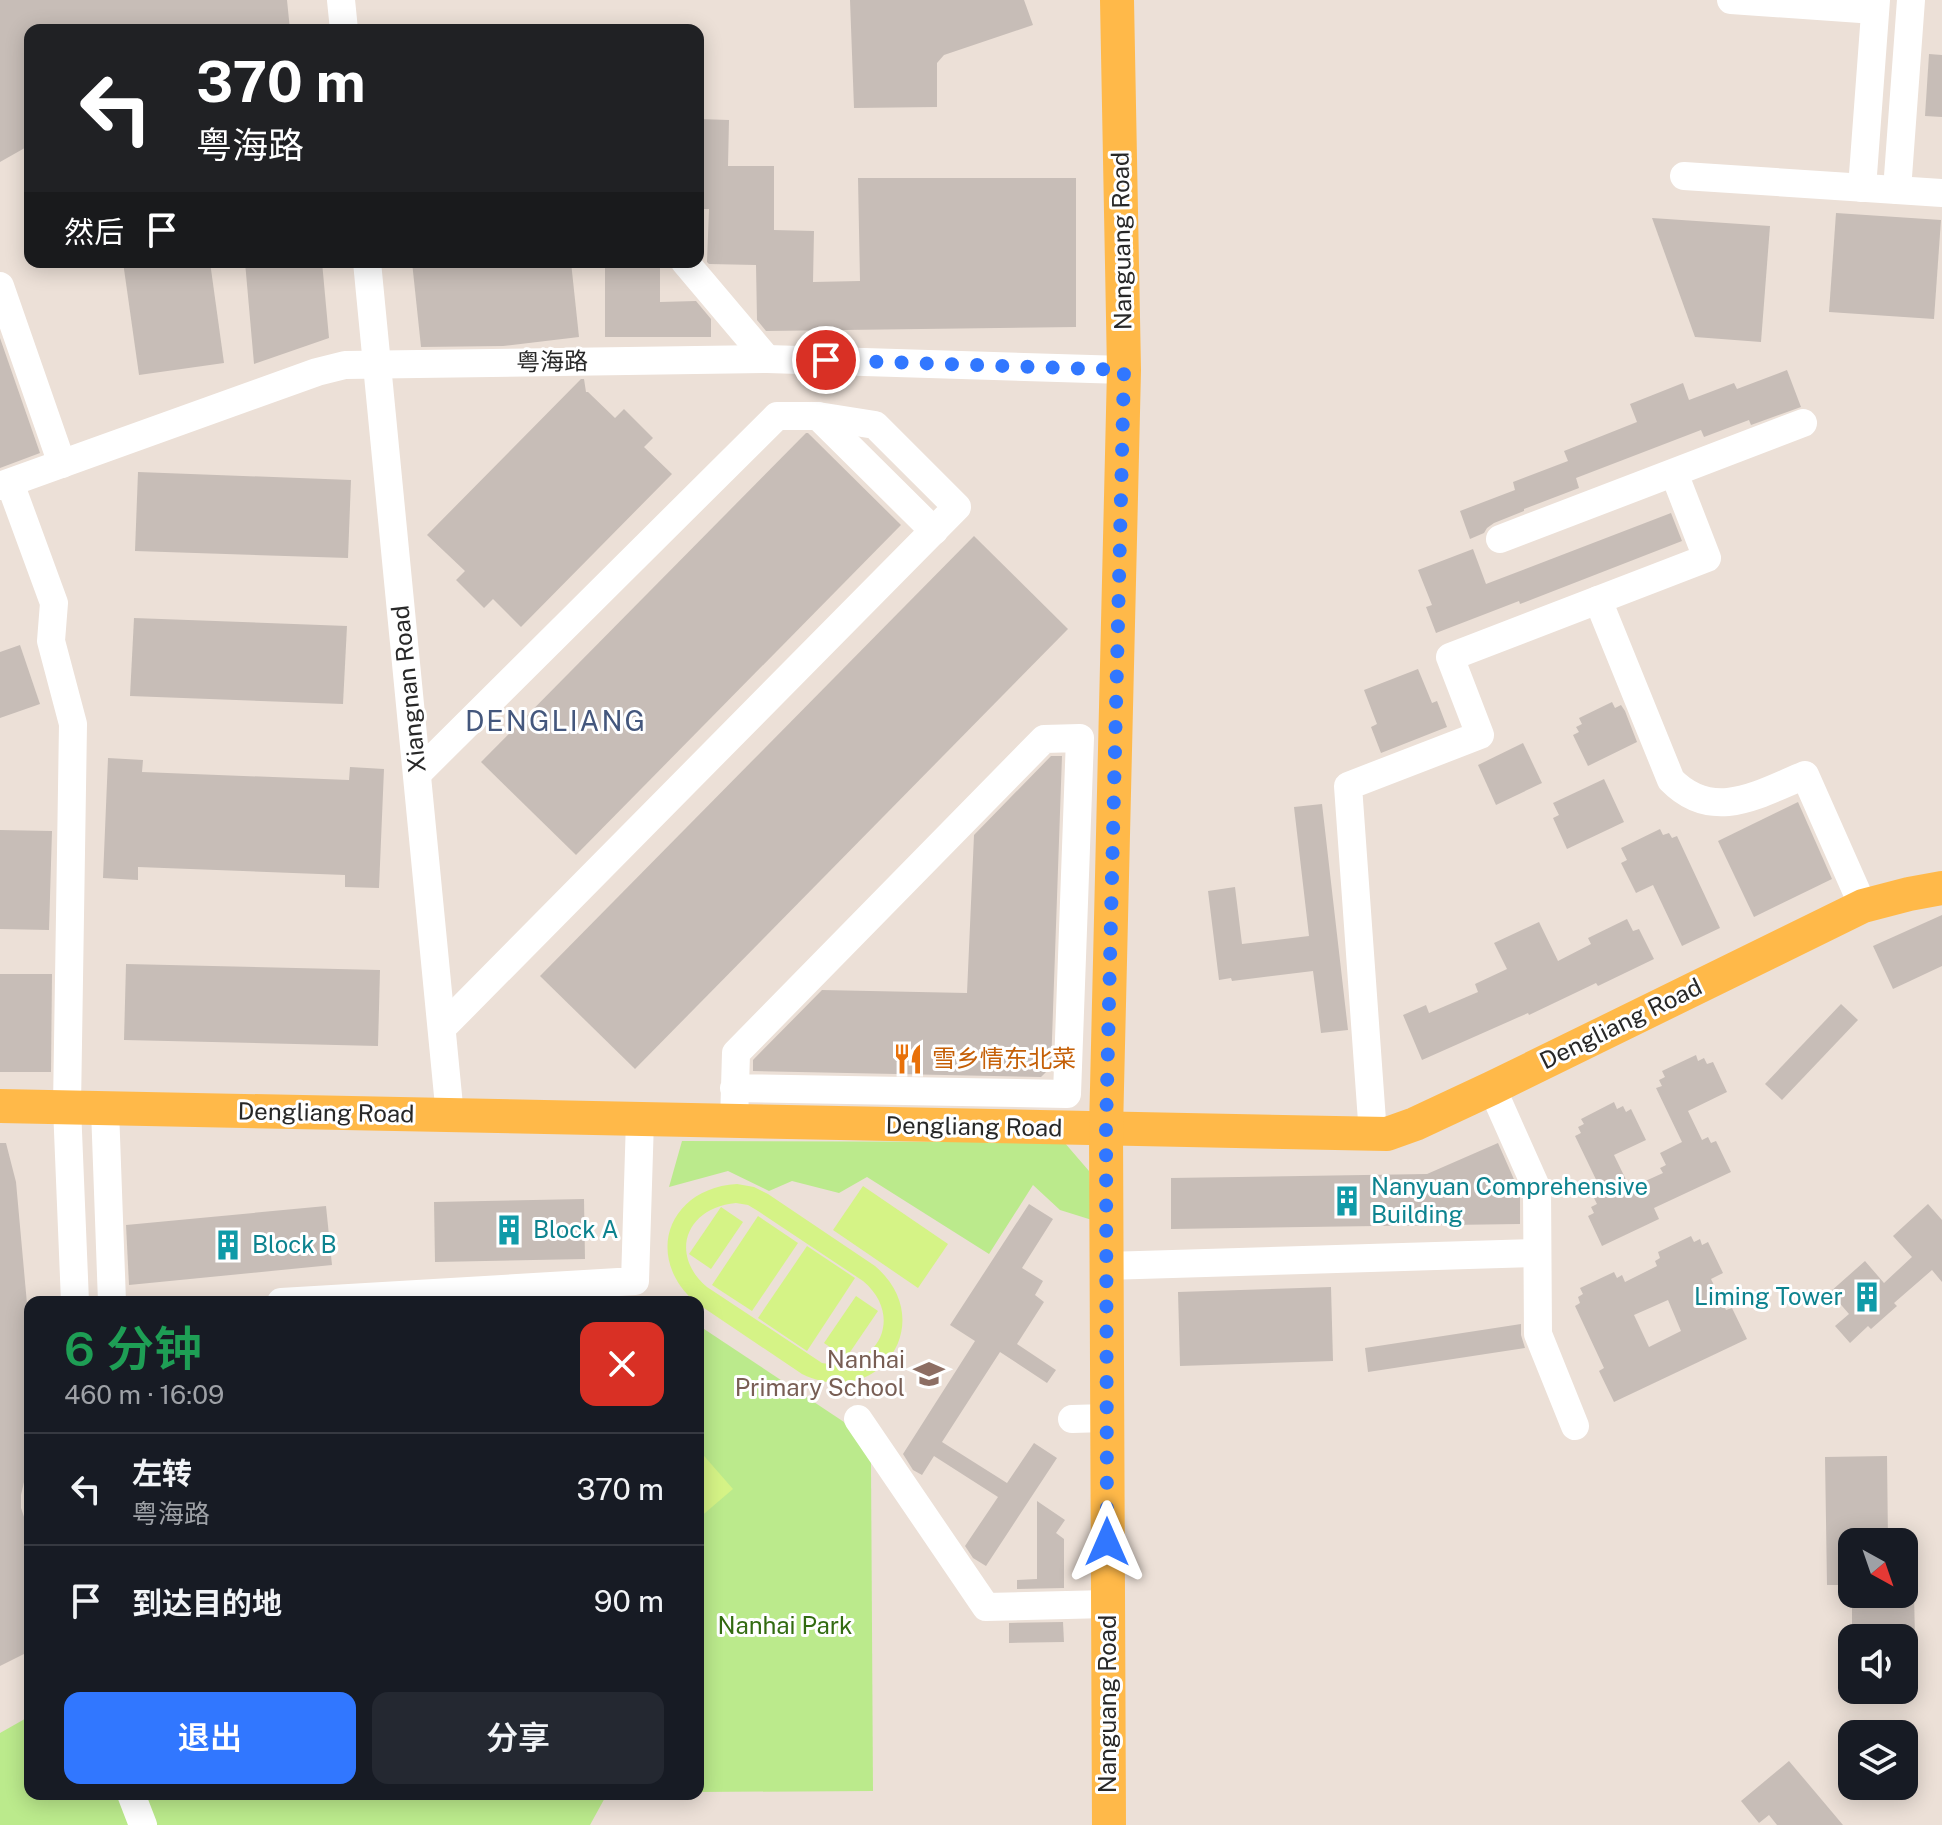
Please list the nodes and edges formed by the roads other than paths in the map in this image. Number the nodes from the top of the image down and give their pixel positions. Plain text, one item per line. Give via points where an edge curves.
1 (341, 0) edge
2 (1117, 0) edge
3 (1731, 0) edge
4 (1911, 0) edge
5 (1762, 1) edge
6 (1876, 5) edge
7 (343, 24) edge
8 (1684, 176) dead end
9 (1862, 188) junction
10 (1897, 190) junction
11 (1942, 193) edge
12 (368, 268) edge
13 (690, 268) edge
14 (0, 286) edge
15 (767, 359) junction
16 (377, 364) junction
17 (1124, 370) junction
18 (1803, 423) dead end
19 (62, 464) junction
20 (1674, 473) junction
21 (5, 485) edge
22 (1500, 539) dead end
23 (1598, 600) junction
24 (417, 774) junction
25 (1942, 888) edge
26 (1863, 906) junction
27 (442, 1028) junction
28 (734, 1088) junction
29 (1492, 1088) junction
30 (0, 1106) edge
31 (67, 1107) junction
32 (105, 1109) junction
33 (450, 1116) junction
34 (640, 1120) junction
35 (734, 1122) junction
36 (1106, 1130) junction
37 (1373, 1135) junction
38 (1537, 1253) junction
39 (1106, 1266) junction
40 (75, 1296) edge
41 (112, 1296) edge
42 (382, 1296) edge
43 (1106, 1418) junction
44 (858, 1419) dead end
45 (1072, 1419) dead end
46 (1575, 1426) dead end
47 (1107, 1604) junction
48 (1109, 1825) edge

1 - 7 street
2 - 17 main road, Nanguang Road
3 - 5 street
4 - 10 street
5 - 6 street
6 - 9 street
8 - 9 street
9 - 10 street
10 - 11 street
12 - 16 street, Xiangnan Road
13 - 15 street
14 - 19 street
15 - 16 street, 粤海路
15 - 17 street, 粤海路
16 - 19 street, 粤海路 via 317,372
16 - 24 street, Xiangnan Road
17 - 36 main road, Nanguang Road
18 - 20 street
19 - 21 street, 粤海路
20 - 22 street
20 - 23 street via 1707,558
21 - 31 street via 54,603 51,641 73,724
23 - 26 street via 1671,780 1681,791 1722,804 1805,775
23 - 37 street via 1450,657 1480,735 1348,786
24 - 27 street, Xiangnan Road
24 - 27 street via 777,416 875,425 957,507
25 - 26 main road, Dengliang Road
26 - 29 main road, Dengliang Road
27 - 33 street, Xiangnan Road
28 - 28 street via 736,1053 1044,739 1080,738 1067,1094
28 - 35 street
29 - 37 main road, Dengliang Road via 1400,1131
29 - 38 street via 1537,1189
30 - 31 main road, Dengliang Road
31 - 32 main road, Dengliang Road
31 - 40 street
32 - 33 main road, Dengliang Road
32 - 41 street
33 - 34 main road, Dengliang Road
34 - 35 main road, Dengliang Road
34 - 42 street via 635,1281
35 - 36 main road, Dengliang Road
36 - 37 main road, Dengliang Road
36 - 39 main road, Nanguang Road
38 - 39 street
38 - 46 street via 1538,1334
39 - 43 main road, Nanguang Road
43 - 45 street
43 - 47 main road, Nanguang Road
44 - 47 street via 986,1607
47 - 48 main road, Nanguang Road

